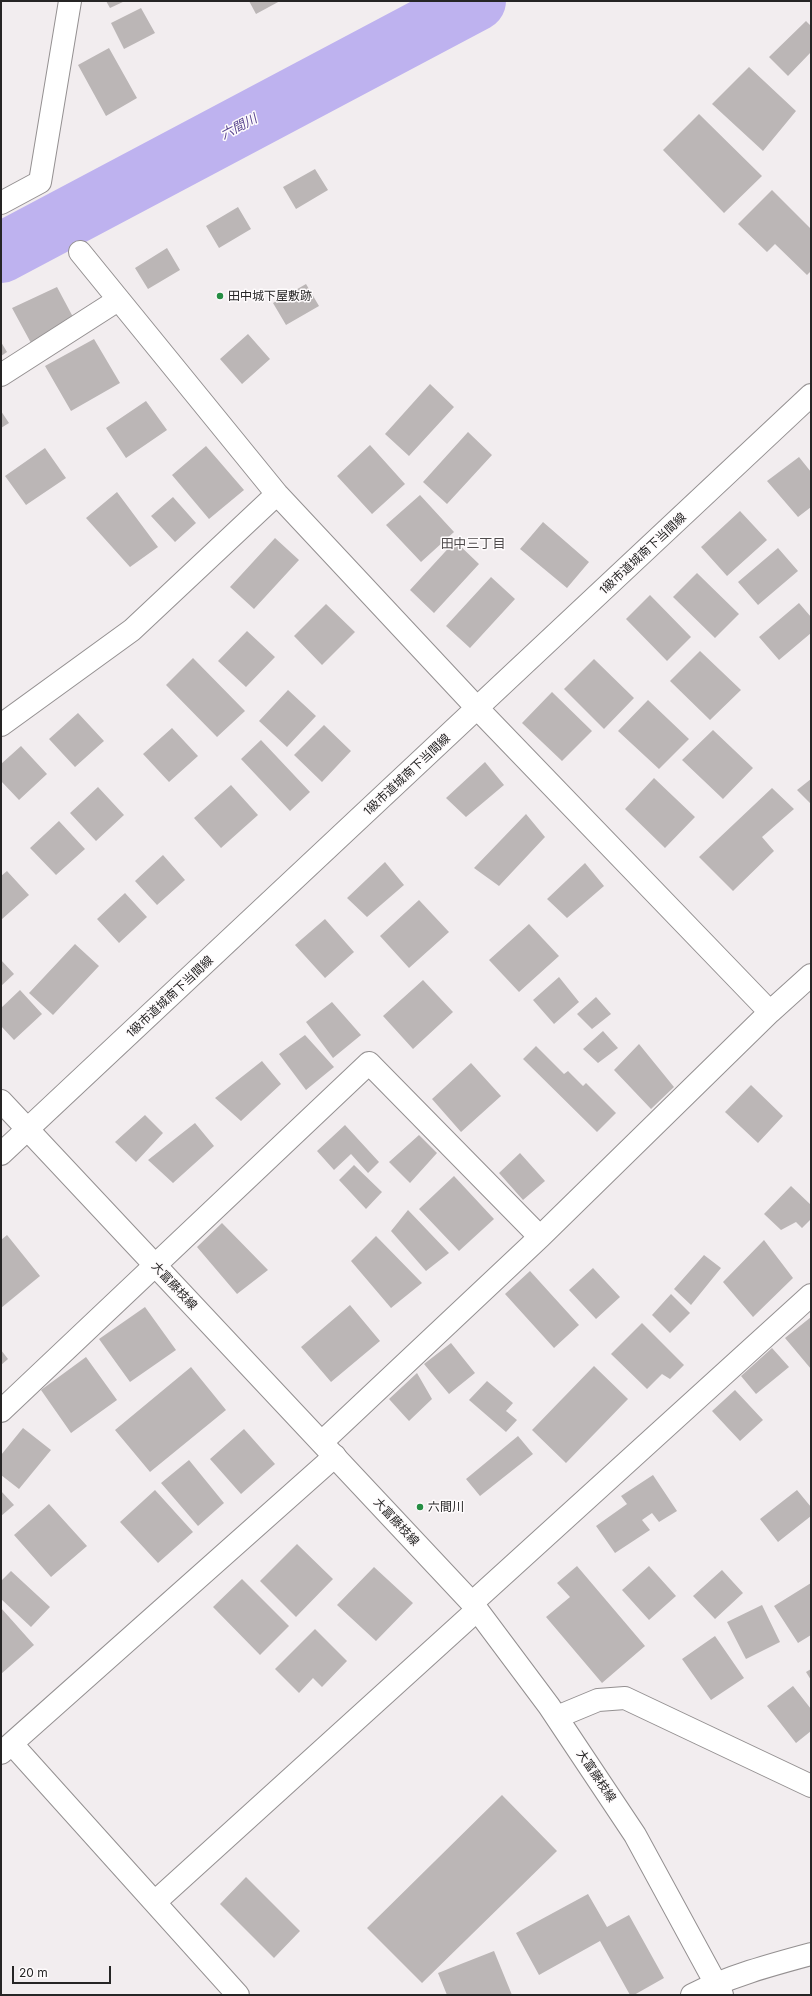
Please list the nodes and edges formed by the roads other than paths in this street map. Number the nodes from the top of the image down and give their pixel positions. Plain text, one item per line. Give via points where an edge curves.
1 (70, 1) edge
2 (1, 203) edge
3 (80, 252) dead end
4 (118, 300) junction
5 (1, 375) edge
6 (811, 395) edge
7 (277, 494) junction
8 (478, 708) junction
9 (1, 725) edge
10 (811, 975) edge
11 (770, 1012) junction
12 (1, 1101) edge
13 (28, 1130) junction
14 (1, 1154) edge
15 (540, 1237) junction
16 (155, 1265) junction
17 (811, 1295) edge
18 (1, 1411) edge
19 (328, 1449) junction
20 (474, 1606) junction
21 (557, 1717) junction
22 (6, 1748) edge
23 (811, 1786) edge
24 (155, 1902) junction
25 (811, 1954) edge
26 (719, 1989) edge
27 (238, 1995) edge
28 (692, 1995) edge

1 - 2 street via 40,182
3 - 4 street
4 - 5 street
4 - 7 street
6 - 8 street, 1級市道城南下当間線
7 - 8 street
7 - 9 street via 132,630
8 - 11 street
8 - 13 street, 1級市道城南下当間線
10 - 11 street
11 - 15 street
12 - 13 street, 大富藤枝線
13 - 14 street, 1級市道城南下当間線
13 - 16 street, 大富藤枝線
15 - 16 street via 369,1063
15 - 19 street
16 - 18 street
16 - 19 street, 大富藤枝線
17 - 20 street
19 - 20 street, 大富藤枝線
19 - 22 street
20 - 21 street, 大富藤枝線
20 - 24 street
21 - 23 street via 598,1700 625,1698
21 - 26 street, 大富藤枝線 via 635,1835
22 - 24 street
24 - 27 street
25 - 26 street via 755,1969
26 - 28 street

